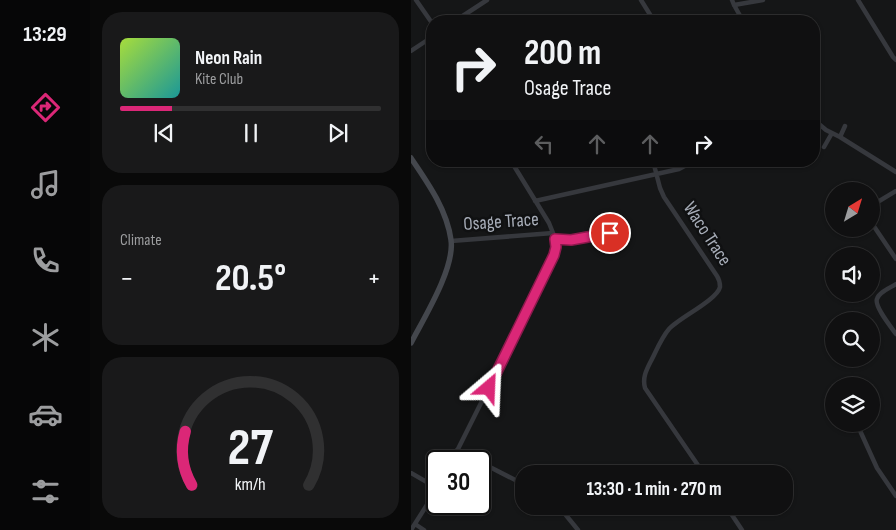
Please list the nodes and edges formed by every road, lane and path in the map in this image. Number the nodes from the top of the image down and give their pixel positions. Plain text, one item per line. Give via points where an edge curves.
1 (416, 0) edge
2 (487, 0) edge
3 (641, 0) edge
4 (763, 0) edge
5 (858, 0) edge
6 (733, 3) edge
7 (426, 15) edge
8 (464, 15) edge
9 (651, 15) edge
10 (740, 15) edge
11 (426, 41) edge
12 (411, 51) edge
13 (896, 60) edge
14 (820, 125) edge
15 (845, 126) dead end
16 (832, 133) junction
17 (840, 138) junction
18 (824, 147) dead end
19 (411, 158) edge
20 (515, 167) edge
21 (655, 167) edge
22 (683, 167) edge
23 (896, 172) edge
24 (657, 174) junction
25 (896, 191) edge
26 (535, 201) junction
27 (880, 201) edge
28 (553, 233) junction
29 (610, 233) dead end
30 (880, 235) edge
31 (555, 239) junction
32 (451, 241) junction
33 (896, 258) edge
34 (896, 284) edge
35 (896, 334) edge
36 (411, 343) edge
37 (861, 432) edge
38 (457, 450) edge
39 (698, 465) edge
40 (491, 468) edge
41 (411, 473) edge
42 (515, 480) edge
43 (426, 482) edge
44 (896, 496) edge
45 (426, 506) edge
46 (566, 515) edge
47 (733, 515) edge
48 (415, 524) junction
49 (411, 530) edge
50 (424, 530) edge
51 (578, 530) edge
52 (743, 530) edge

1 - 7 street
2 - 8 street
3 - 9 street
4 - 6 street
5 - 13 street
6 - 10 street
11 - 12 street
14 - 16 street
15 - 17 street
16 - 17 street
16 - 18 street
17 - 23 street
19 - 32 street via 441,206
20 - 26 street
21 - 24 street
22 - 24 street
24 - 26 street
24 - 39 street, Waco Trace via 664,197 717,276 720,287 712,298 669,329 643,383
25 - 27 street
26 - 28 street
28 - 31 street
28 - 32 street, Osage Trace
29 - 31 street, Osage Trace via 571,240
30 - 33 street
31 - 38 street via 554,255
32 - 36 street via 443,279
34 - 35 street via 877,299 877,305
37 - 44 street via 877,468
40 - 42 street
41 - 43 street
45 - 48 street
46 - 51 street
47 - 52 street
48 - 49 street
48 - 50 street

